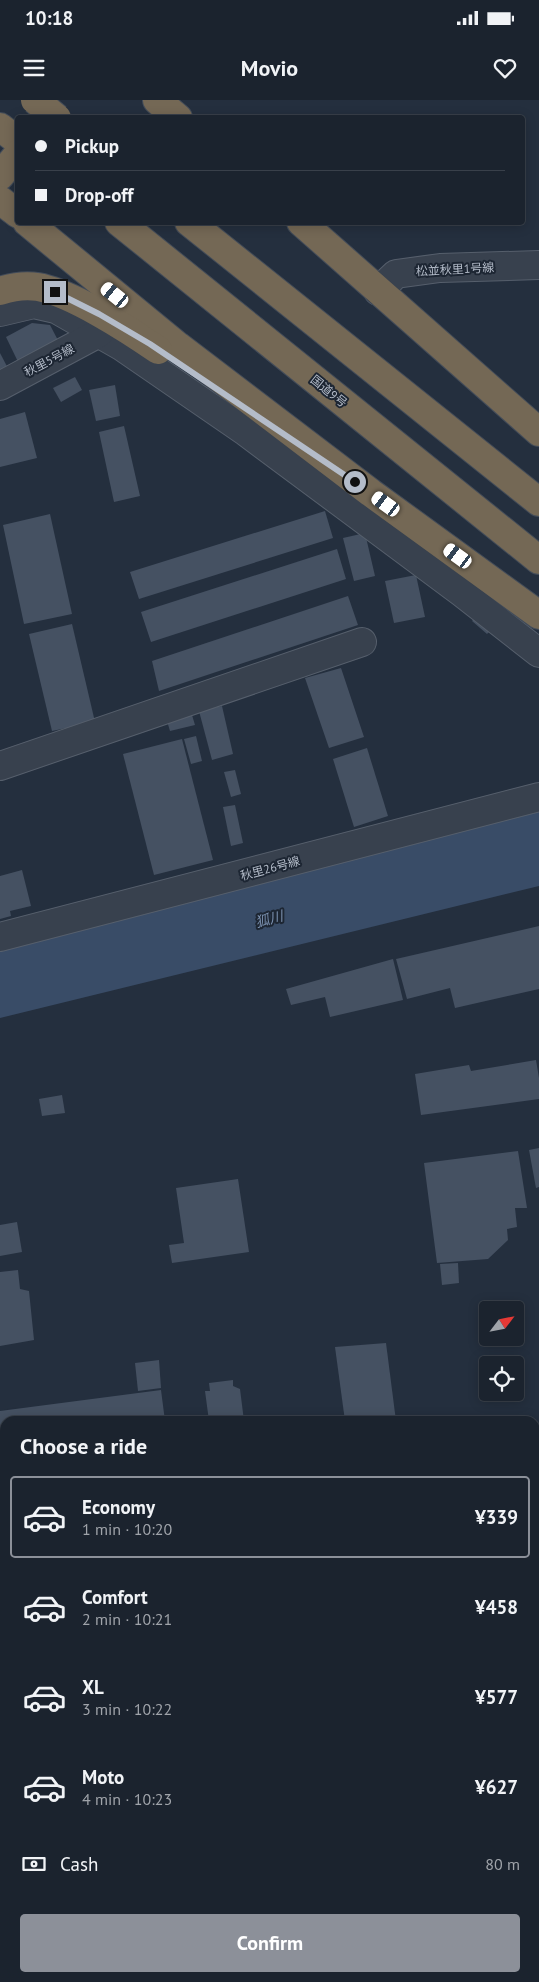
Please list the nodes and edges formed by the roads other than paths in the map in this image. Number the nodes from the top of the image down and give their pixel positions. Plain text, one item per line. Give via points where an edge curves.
1 (157, 100) edge
2 (174, 115) edge
3 (0, 127) edge
4 (15, 139) edge
5 (15, 158) edge
6 (0, 176) edge
7 (0, 200) edge
8 (15, 212) edge
9 (31, 225) edge
10 (123, 225) edge
11 (193, 225) edge
12 (304, 225) edge
13 (539, 265) edge
14 (0, 291) edge
15 (378, 291) junction
16 (0, 312) edge
17 (99, 334) junction
18 (0, 386) edge
19 (539, 432) edge
20 (371, 493) junction
21 (539, 502) edge
22 (539, 560) edge
23 (539, 615) edge
24 (362, 642) dead end
25 (539, 652) edge
26 (0, 766) edge
27 (539, 797) edge
28 (0, 937) edge

1 - 2 highway
3 - 4 highway
5 - 6 highway
7 - 8 highway
9 - 20 highway via 178,346
10 - 22 highway, 国道9号
11 - 21 highway
12 - 15 highway
13 - 15 street, 松並秋里1号線 via 440,268 396,274
14 - 20 highway via 38,287 99,314 150,344
15 - 19 highway
16 - 17 street via 34,304 56,309
17 - 18 street, 秋里5号線
17 - 25 street via 122,346 246,432
20 - 23 highway
24 - 26 street
27 - 28 street, 秋里26号線

